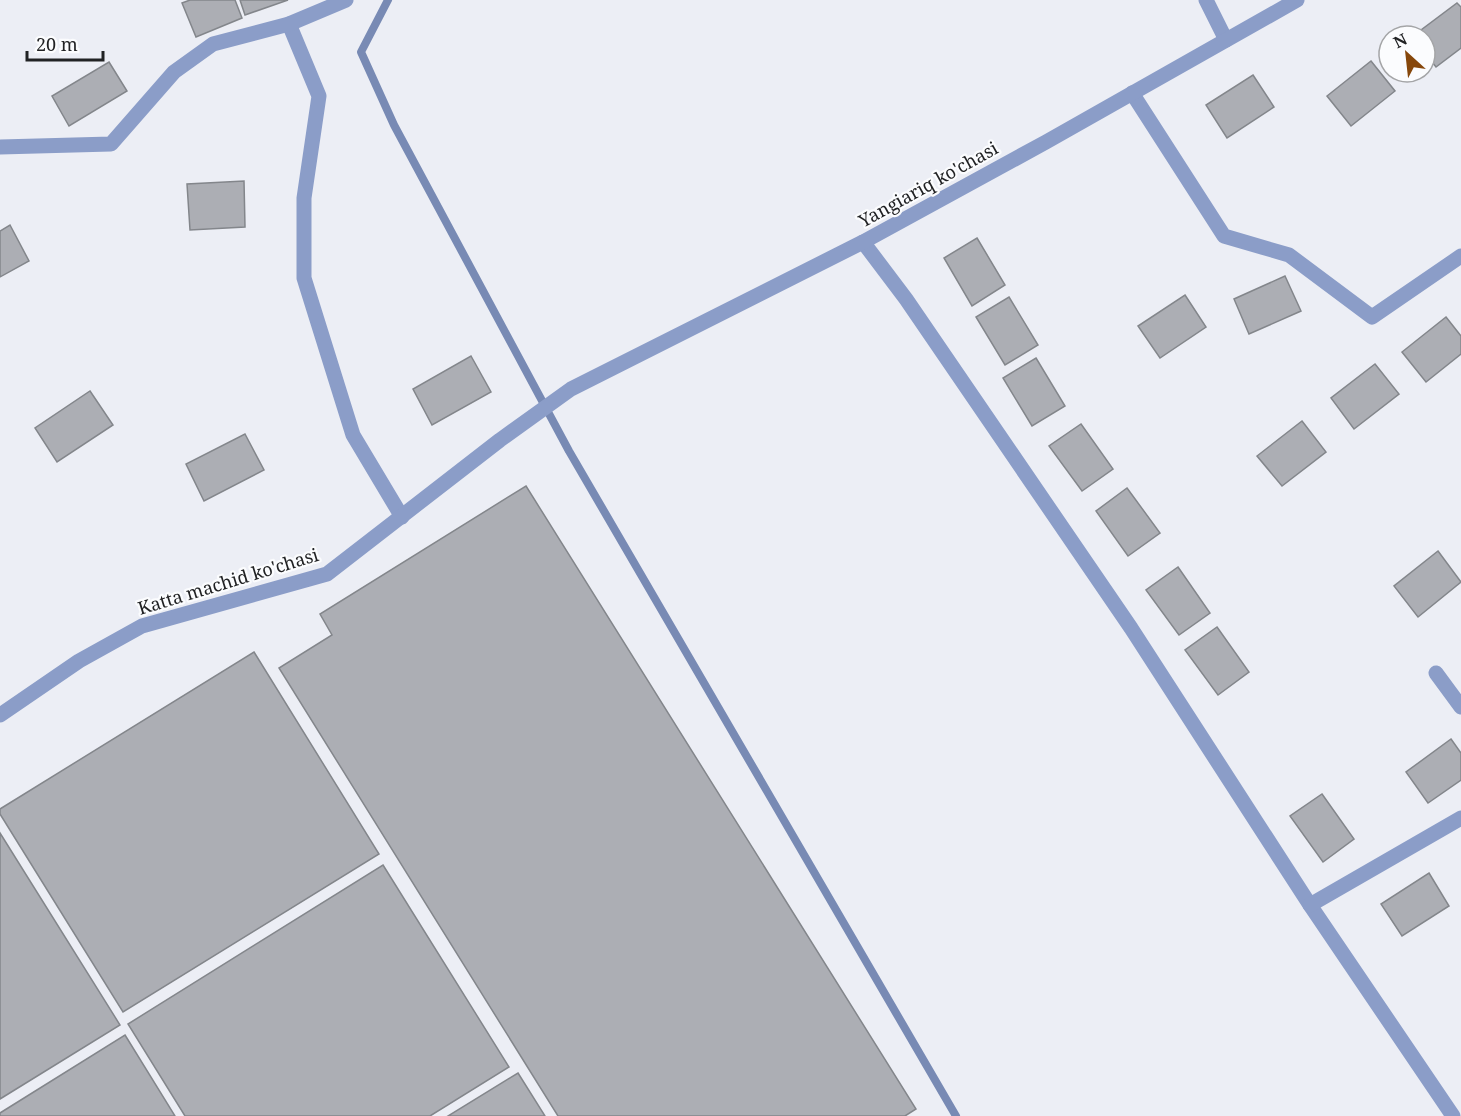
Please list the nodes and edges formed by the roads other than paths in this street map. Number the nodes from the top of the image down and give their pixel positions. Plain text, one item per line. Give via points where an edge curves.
1 (1206, 0) edge
2 (1297, 0) edge
3 (340, 1) edge
4 (289, 24) junction
5 (1226, 40) junction
6 (1132, 93) junction
7 (0, 147) edge
8 (863, 242) junction
9 (1461, 256) edge
10 (524, 424) joint
11 (402, 517) junction
12 (1436, 674) dead end
13 (1461, 707) edge
14 (0, 715) edge
15 (1461, 818) edge
16 (1310, 905) junction
17 (1447, 1114) edge

1 - 5 street
2 - 5 street, Yangiariq ko'chasi
3 - 4 street
4 - 7 street via 213,44 174,72 111,144
4 - 11 street via 319,96 304,198 303,278 353,435
5 - 6 street, Yangiariq ko'chasi
6 - 8 street, Yangiariq ko'chasi
6 - 9 street via 1224,236 1289,255 1372,317
8 - 10 street, Yangiariq ko'chasi via 571,389
8 - 16 street via 1131,628
10 - 11 street, Katta machid ko'chasi
11 - 14 street, Katta machid ko'chasi via 327,574 142,627 79,661
12 - 13 street
15 - 16 street
16 - 17 street

